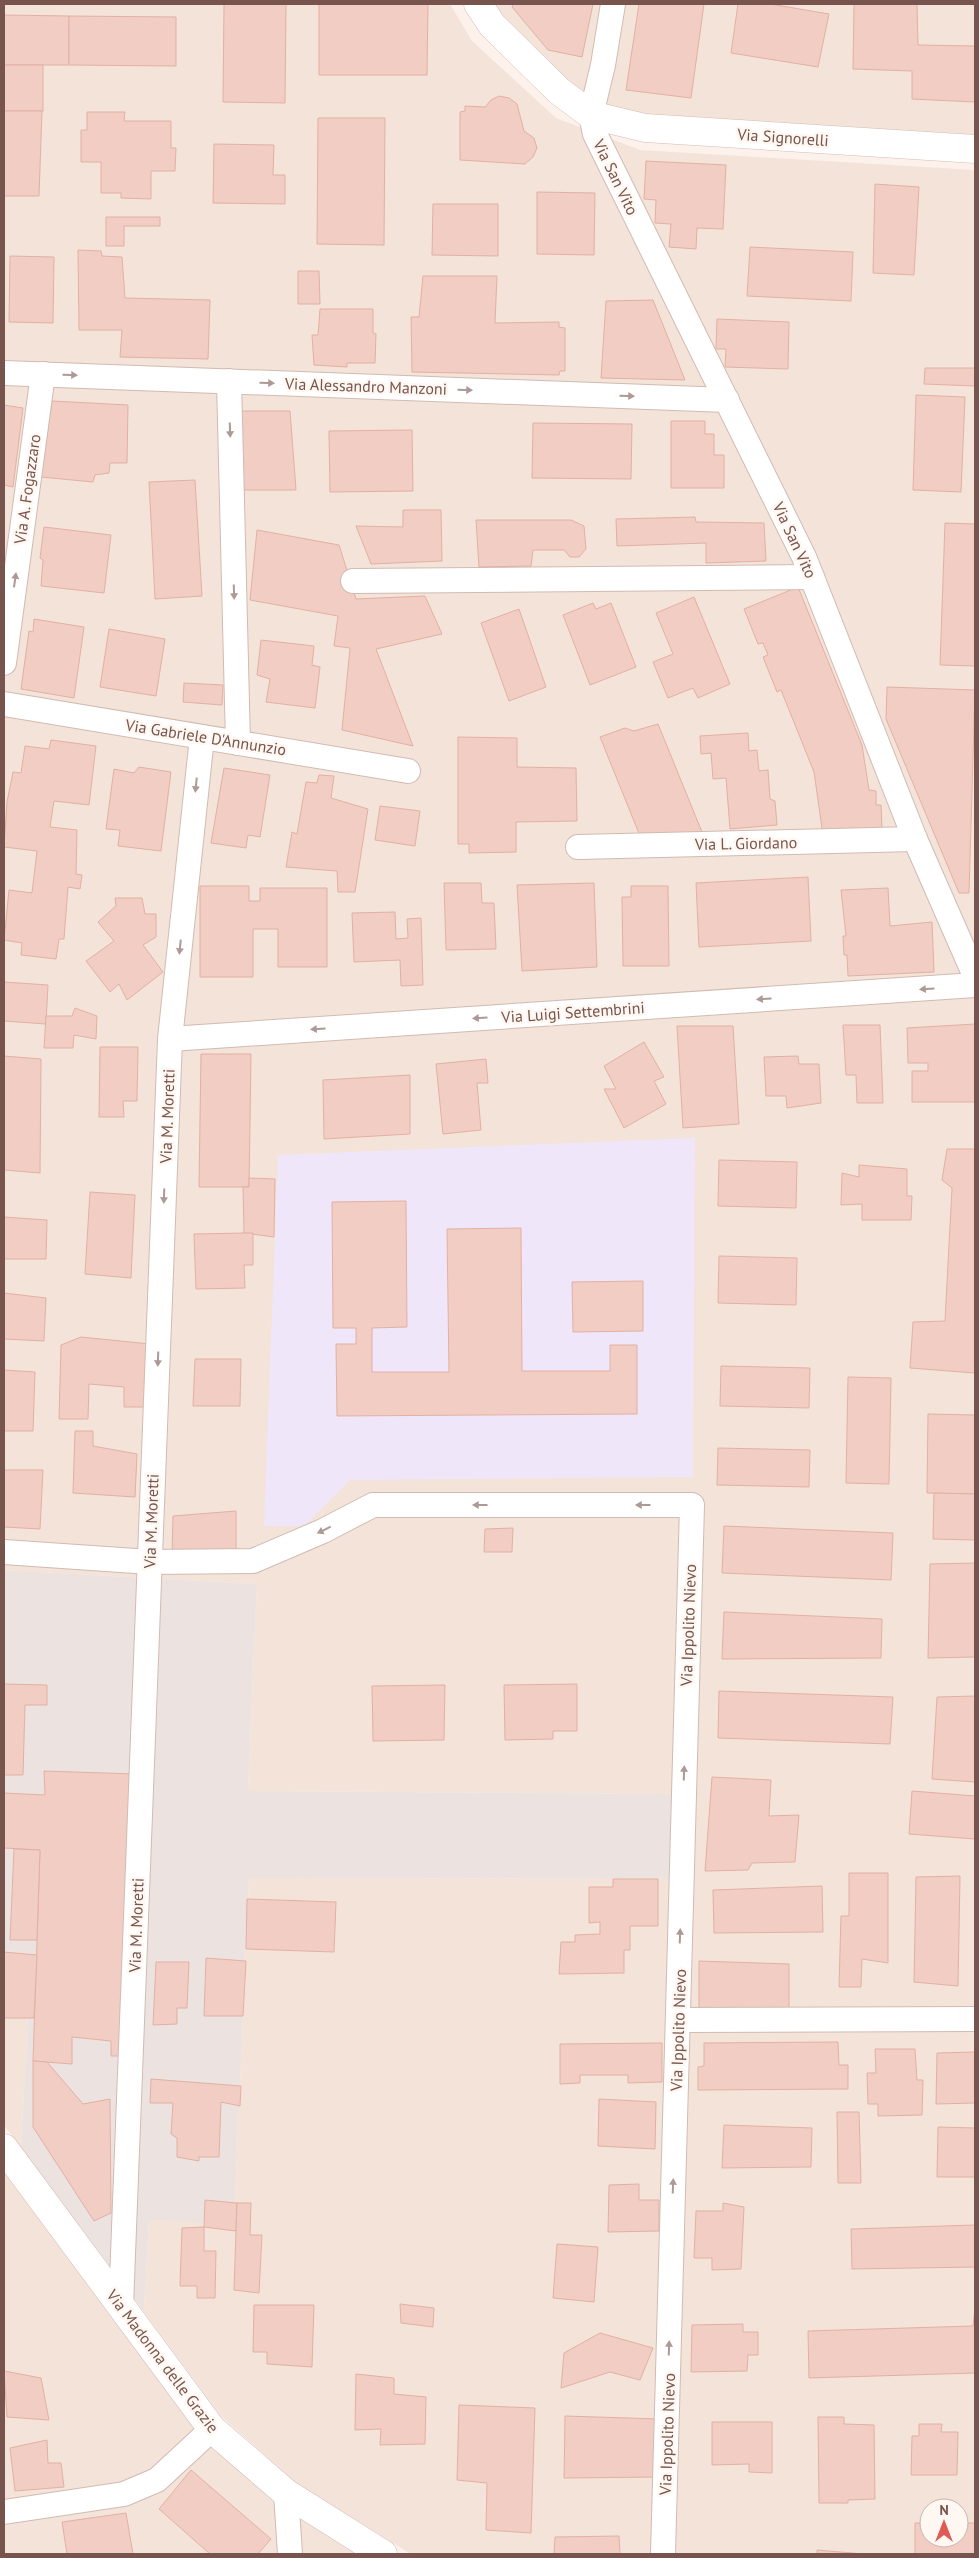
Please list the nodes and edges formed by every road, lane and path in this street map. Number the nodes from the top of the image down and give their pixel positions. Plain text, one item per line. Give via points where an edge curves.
1 (478, 4) edge
2 (613, 4) edge
3 (592, 114) junction
4 (975, 149) edge
5 (4, 373) edge
6 (43, 374) junction
7 (229, 381) junction
8 (728, 400) junction
9 (812, 577) junction
10 (353, 581) dead end
11 (4, 664) edge
12 (4, 704) edge
13 (202, 737) junction
14 (238, 743) junction
15 (408, 771) dead end
16 (914, 839) junction
17 (578, 847) dead end
18 (975, 976) edge
19 (975, 985) edge
20 (170, 1039) junction
21 (4, 1552) edge
22 (150, 1562) junction
23 (975, 2019) edge
24 (678, 2020) junction
25 (4, 2148) edge
26 (121, 2306) junction
27 (212, 2429) junction
28 (286, 2493) junction
29 (4, 2512) edge
30 (290, 2554) edge
31 (383, 2554) edge
32 (663, 2554) edge

1 - 3 street, Via Signorelli via 492,25 558,91
2 - 3 street
3 - 4 street, Via Signorelli via 645,128
3 - 8 street, Via San Vito via 595,134
5 - 6 street, Via Alessandro Manzoni
6 -> 7 street, Via Alessandro Manzoni
11 -> 6 street, Via A. Fogazzaro
7 -> 8 street, Via Alessandro Manzoni
7 -> 14 street
8 - 9 street, Via San Vito
9 - 10 street
9 - 16 street, Via San Vito
12 - 13 street, Via Gabriele D'Annunzio
13 - 14 street, Via Gabriele D'Annunzio
13 -> 20 street, Via M. Moretti
14 - 15 street, Via Gabriele D'Annunzio
16 - 17 street, Via L. Giordano
16 - 18 street, Via San Vito
19 -> 20 street, Via Luigi Settembrini
20 -> 22 street, Via M. Moretti
21 - 22 street
24 -> 22 street, Via Ippolito Nievo via 692,1505 374,1505 253,1561
22 - 26 street, Via M. Moretti
23 - 24 street
32 -> 24 street, Via Ippolito Nievo
25 - 26 street, Via Madonna delle Grazie
26 - 27 street, Via Madonna delle Grazie
27 - 28 street, Via Madonna delle Grazie
27 - 29 street via 157,2480 124,2494
28 - 30 street
28 - 31 street, Via Madonna delle Grazie

